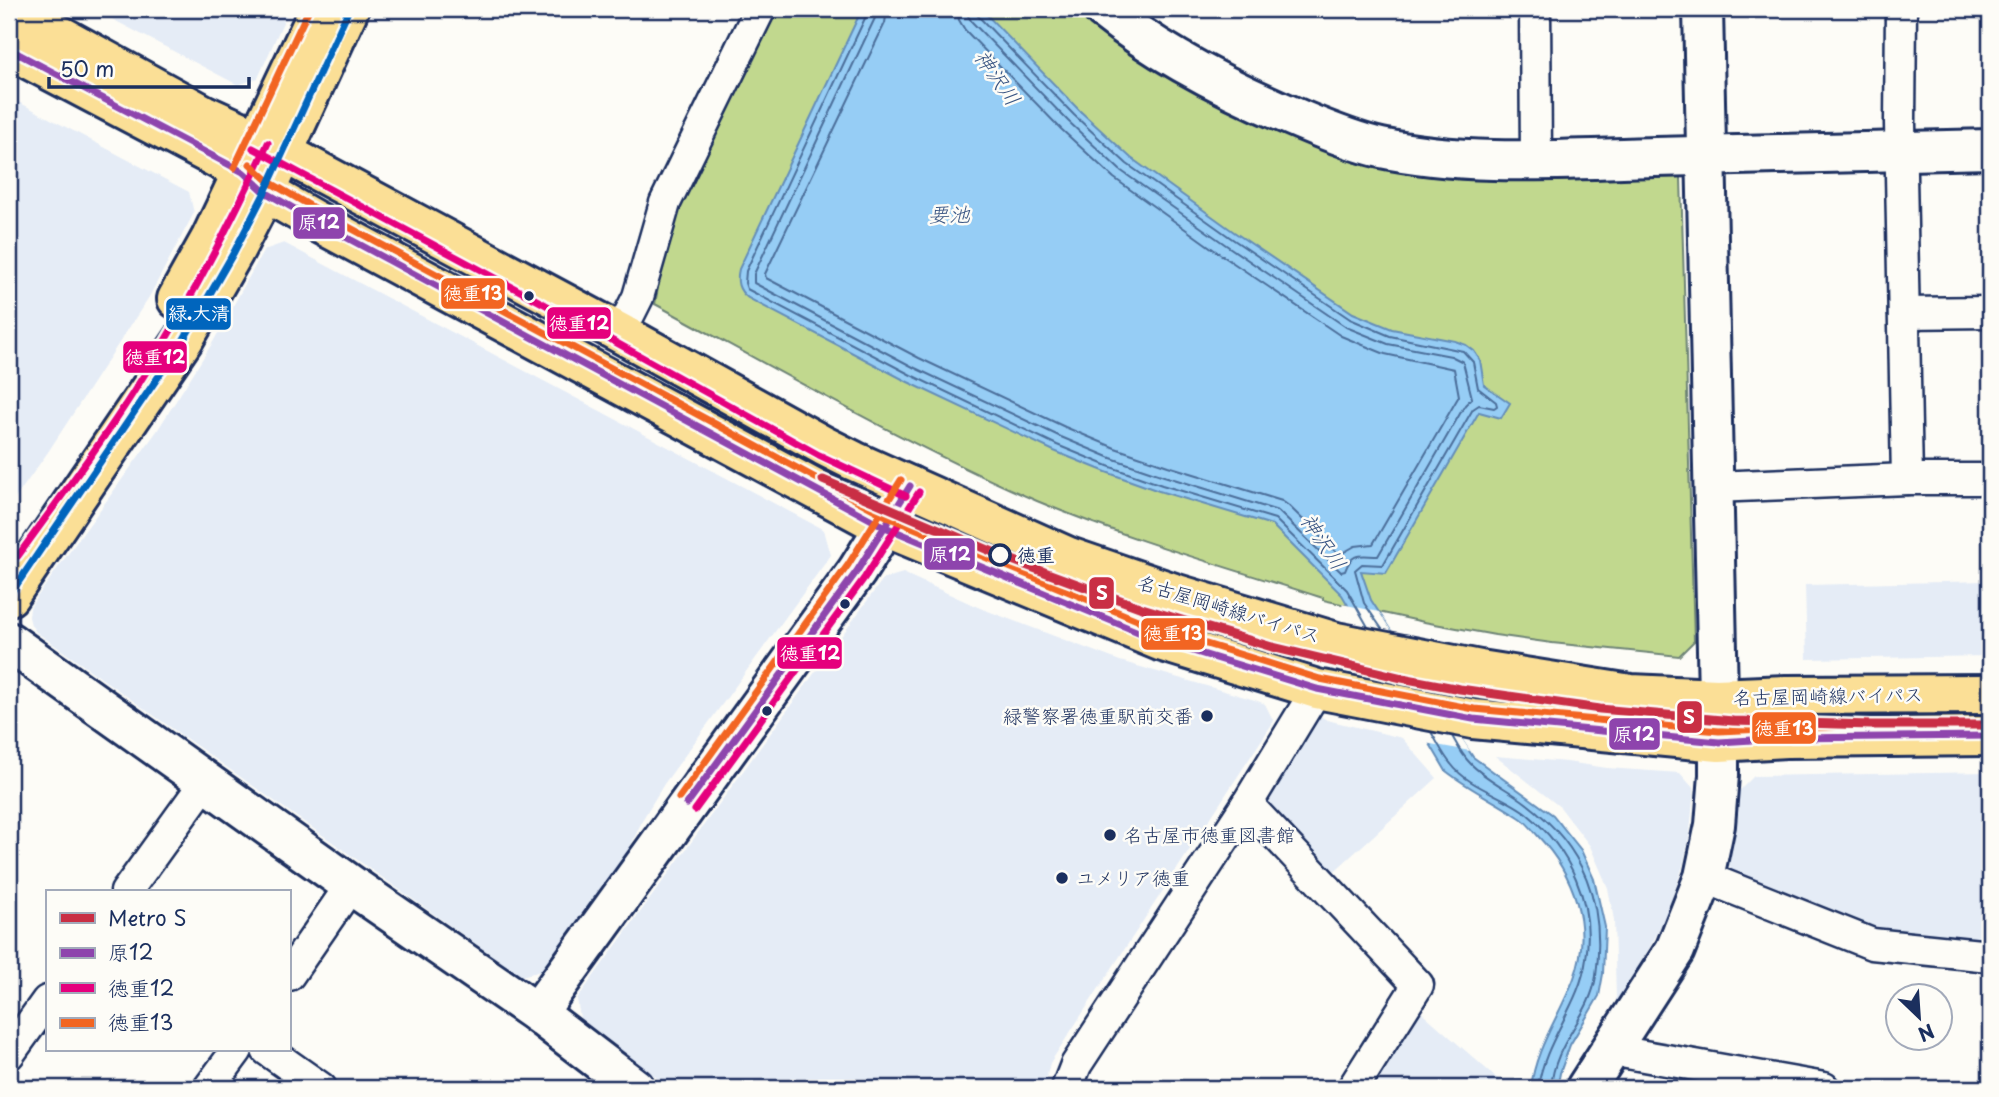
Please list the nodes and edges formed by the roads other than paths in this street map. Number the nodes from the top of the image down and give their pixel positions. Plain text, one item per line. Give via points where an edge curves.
1 (12, 9) edge
2 (320, 9) edge
3 (349, 9) edge
4 (760, 9) edge
5 (1103, 9) edge
6 (1535, 9) edge
7 (1703, 9) edge
8 (1900, 9) edge
9 (9, 48) edge
10 (1990, 149) edge
11 (1902, 151) junction
12 (1705, 155) junction
13 (1536, 160) junction
14 (262, 164) junction
15 (1990, 312) edge
16 (1904, 313) junction
17 (620, 333) junction
18 (1907, 480) junction
19 (1990, 480) edge
20 (910, 486) junction
21 (1713, 487) junction
22 (885, 527) junction
23 (9, 550) edge
24 (9, 596) edge
25 (9, 642) edge
26 (1317, 689) junction
27 (1990, 694) edge
28 (1717, 698) junction
29 (1990, 736) edge
30 (1719, 742) junction
31 (206, 781) junction
32 (1247, 804) junction
33 (1704, 877) junction
34 (351, 885) junction
35 (127, 890) edge
36 (1990, 956) edge
37 (290, 974) edge
38 (46, 1001) edge
39 (537, 1013) junction
40 (1610, 1050) junction
41 (236, 1052) edge
42 (270, 1052) edge
43 (9, 1054) edge
44 (209, 1088) edge
45 (321, 1088) edge
46 (635, 1088) edge
47 (1067, 1088) edge
48 (1353, 1088) edge
49 (1586, 1088) edge
50 (1824, 1088) edge

1 - 14 main road, 名古屋岡崎線バイパス via 203,114
2 - 14 main road
3 - 14 main road
4 - 17 street via 666,203 638,297
5 - 13 street via 1129,30 1206,74 1330,132 1380,148 1443,157
6 - 13 street
7 - 12 street
8 - 11 street
9 - 14 main road, 名古屋岡崎線バイパス
10 - 11 street
11 - 12 street
11 - 16 street
12 - 13 street
12 - 21 street
14 - 17 main road, 名古屋岡崎線バイパス
14 - 22 main road, 名古屋岡崎線バイパス
14 - 23 main road via 211,238 134,372
14 - 24 main road via 234,251 184,339
15 - 16 street
16 - 18 street
17 - 20 main road, 名古屋岡崎線バイパス via 824,446
18 - 19 street
18 - 21 street
20 - 22 street
20 - 28 main road, 名古屋岡崎線バイパス via 1122,577 1336,642 1631,694
21 - 28 street
22 - 26 main road, 名古屋岡崎線バイパス via 1160,641
22 - 39 street
25 - 31 street
26 - 30 main road, 名古屋岡崎線バイパス via 1473,719
26 - 32 street
27 - 28 main road, 名古屋岡崎線バイパス
28 - 30 street
29 - 30 main road, 名古屋岡崎線バイパス
30 - 33 street via 1715,824
31 - 34 street
31 - 35 street
32 - 47 street via 1076,1065
32 - 48 street via 1418,985
33 - 36 street via 1872,944
33 - 40 street via 1675,950
34 - 37 street
34 - 39 street
38 - 43 street
39 - 46 street
40 - 49 street
40 - 50 street
41 - 44 street
42 - 45 street

